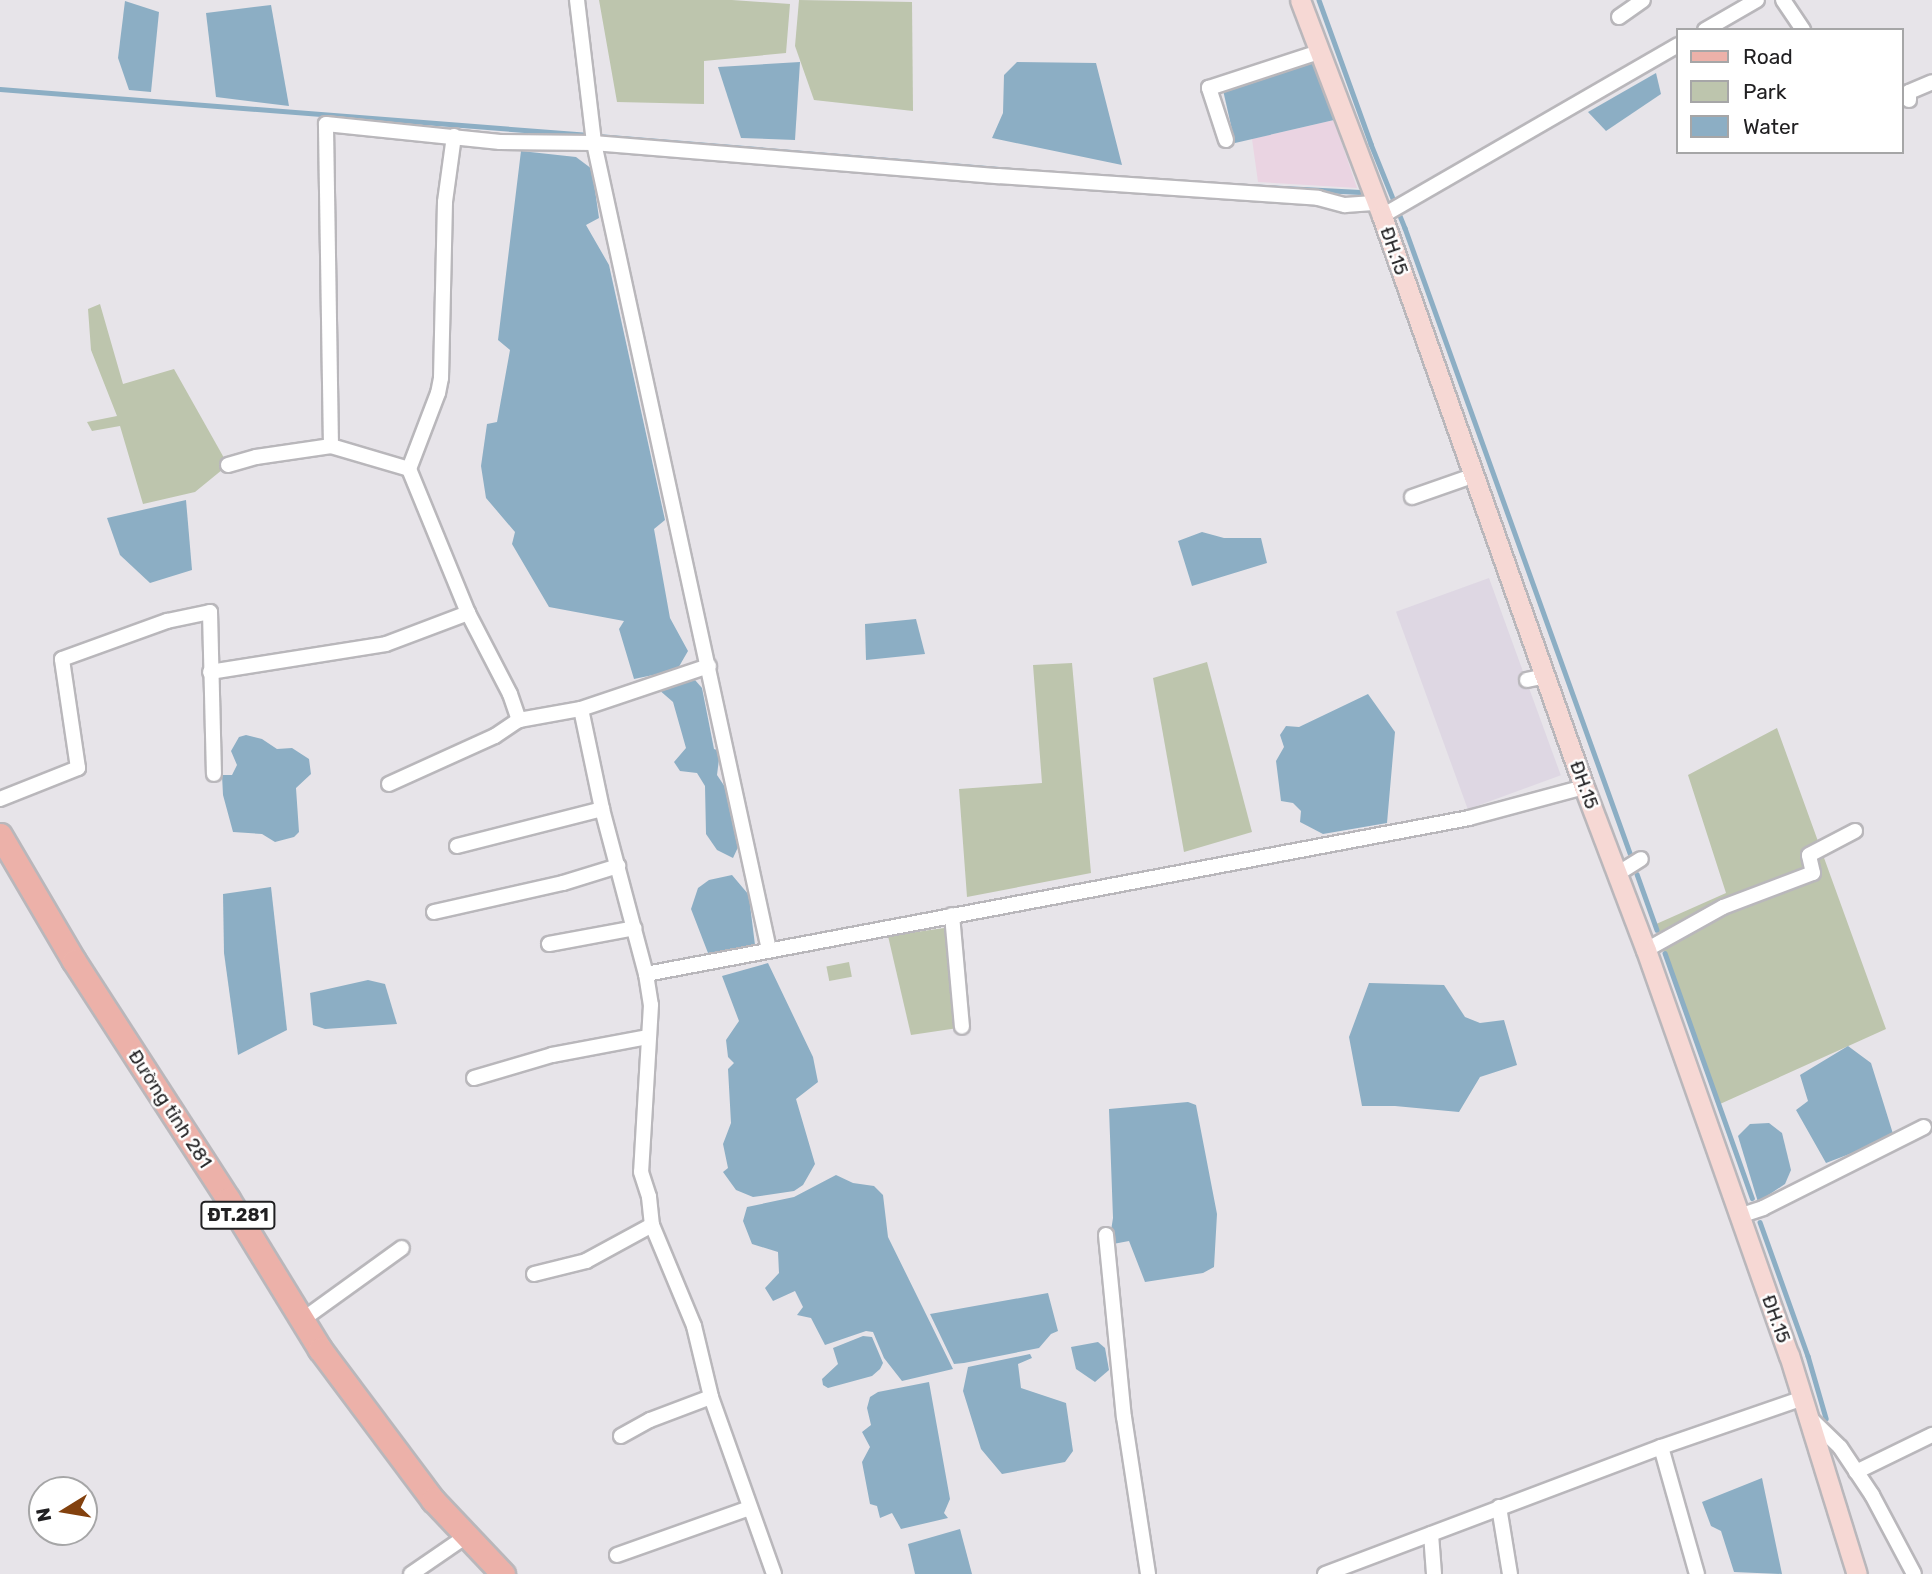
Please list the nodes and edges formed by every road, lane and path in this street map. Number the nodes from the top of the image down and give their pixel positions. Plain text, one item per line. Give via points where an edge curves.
1 (578, 0) edge
2 (1300, 0) edge
3 (1643, 0) edge
4 (1757, 0) edge
5 (1783, 0) edge
6 (1619, 17) dead end
7 (1708, 28) edge
8 (1802, 28) edge
9 (1676, 46) edge
10 (1319, 52) junction
11 (1932, 82) edge
12 (1909, 100) dead end
13 (454, 136) junction
14 (1226, 140) dead end
15 (594, 143) junction
16 (1379, 209) junction
17 (331, 446) junction
18 (229, 465) dead end
19 (409, 469) junction
20 (1475, 475) junction
21 (1412, 497) dead end
22 (468, 613) junction
23 (709, 666) junction
24 (210, 672) junction
25 (581, 709) junction
26 (520, 720) junction
27 (214, 774) dead end
28 (388, 784) dead end
29 (1584, 787) junction
30 (0, 799) edge
31 (602, 809) junction
32 (1855, 831) dead end
33 (0, 835) edge
34 (457, 846) dead end
35 (1641, 859) dead end
36 (618, 866) junction
37 (1617, 874) junction
38 (434, 912) dead end
39 (952, 915) junction
40 (635, 928) junction
41 (549, 944) dead end
42 (769, 950) junction
43 (1646, 950) junction
44 (646, 974) junction
45 (962, 1027) dead end
46 (648, 1037) junction
47 (474, 1078) dead end
48 (1924, 1127) dead end
49 (1739, 1216) junction
50 (652, 1225) junction
51 (1106, 1235) dead end
52 (402, 1248) dead end
53 (534, 1274) dead end
54 (302, 1320) junction
55 (711, 1397) junction
56 (1806, 1408) junction
57 (1932, 1435) edge
58 (621, 1436) dead end
59 (1661, 1447) junction
60 (1856, 1472) junction
61 (1499, 1507) junction
62 (750, 1508) junction
63 (1430, 1534) junction
64 (465, 1537) junction
65 (617, 1555) dead end
66 (411, 1574) edge
67 (503, 1574) edge
68 (774, 1574) edge
69 (1148, 1574) edge
70 (1325, 1574) edge
71 (1434, 1574) edge
72 (1510, 1574) edge
73 (1697, 1574) edge
74 (1857, 1574) edge
75 (1914, 1574) edge

1 - 15 street
2 - 10 main road, ĐH.15 / ĐH.15 via 1303,21
3 - 6 street
4 - 7 street
5 - 8 street
9 - 16 street
10 - 14 street via 1209,88
10 - 16 main road, ĐH.15 / ĐH.15 via 1348,142
11 - 12 street via 1909,92
13 - 15 street via 500,142
13 - 17 street via 326,124
13 - 19 street via 445,202 441,378
15 - 16 street via 1318,198
15 - 23 street
16 - 20 main road, ĐH.15 / ĐH.15
17 - 18 street
17 - 19 street
19 - 22 street
20 - 21 street
20 - 29 main road, ĐH.15 / ĐH.15 via 1537,678
22 - 24 street via 386,644
22 - 26 street
23 - 25 street
23 - 42 street
24 - 27 street
24 - 30 street via 210,612 167,621 62,659 78,768
25 - 26 street
25 - 31 street
26 - 28 street
29 - 37 main road, ĐH.15 / ĐH.15
29 - 39 street via 1469,818
31 - 34 street
31 - 36 street
32 - 43 street via 1809,855 1813,873 1723,907
33 - 54 main road, Đường tỉnh 281 / ĐT.281 via 74,961
35 - 37 street
36 - 38 street
36 - 40 street
37 - 43 main road, ĐH.15 / ĐH.15
39 - 42 street
39 - 45 street
40 - 41 street
40 - 44 street
42 - 44 street
43 - 49 main road, ĐH.15 / ĐH.15
44 - 46 street via 651,1005
46 - 47 street via 560,1054
46 - 50 street via 640,1172
48 - 49 street
49 - 56 main road, ĐH.15 / ĐH.15
50 - 53 street via 586,1261
50 - 55 street via 694,1326
51 - 69 street via 1124,1417
52 - 54 street
54 - 64 main road, Đường tỉnh 281 / ĐT.281 via 387,1441
55 - 58 street
55 - 62 street
56 - 59 street
56 - 60 street
56 - 74 main road, ĐH.15 / ĐH.15
57 - 60 street
59 - 61 street
59 - 73 street
60 - 75 street
61 - 63 street
61 - 72 street
62 - 65 street
62 - 68 street
63 - 70 street
63 - 71 street
64 - 66 street
64 - 67 main road, Đường tỉnh 281 / ĐT.281

